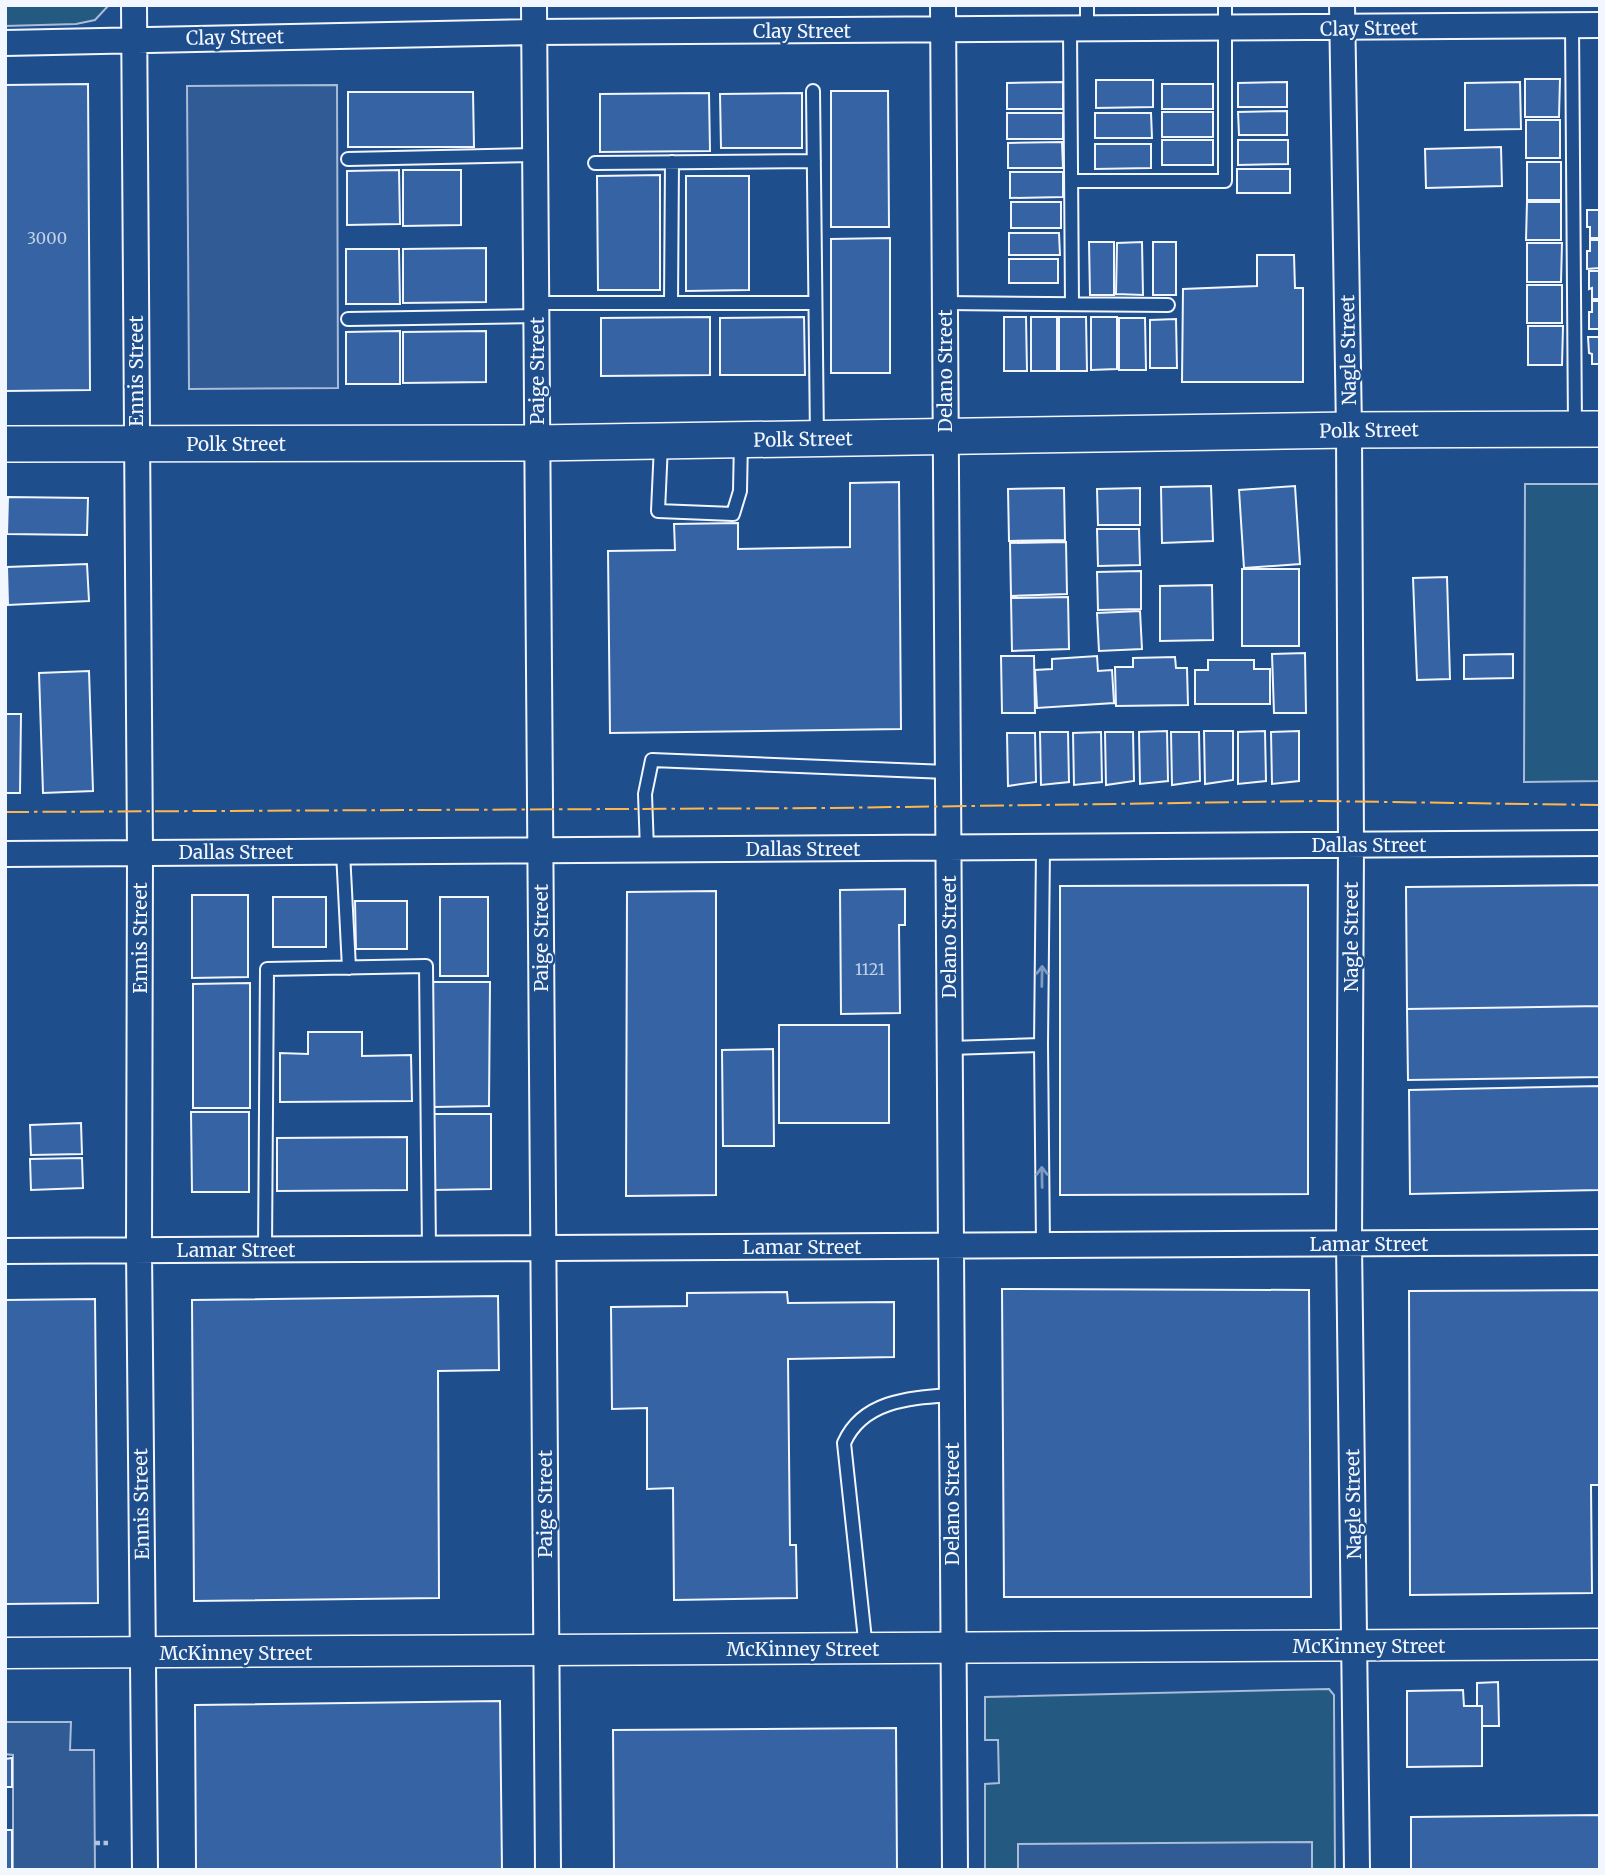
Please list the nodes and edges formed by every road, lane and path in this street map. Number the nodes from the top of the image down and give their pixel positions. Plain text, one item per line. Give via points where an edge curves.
1 (134, 5) edge
2 (534, 5) edge
3 (943, 5) edge
4 (1225, 17) edge
5 (1342, 17) edge
6 (1082, 22) edge
7 (1572, 25) junction
8 (1600, 25) edge
9 (943, 31) junction
10 (534, 32) junction
11 (134, 38) junction
12 (5, 43) edge
13 (813, 91) dead end
14 (536, 155) junction
15 (348, 159) dead end
16 (814, 161) junction
17 (672, 162) junction
18 (595, 163) dead end
19 (1072, 181) junction
20 (671, 303) junction
21 (814, 303) junction
22 (944, 303) junction
23 (1072, 304) junction
24 (1168, 305) dead end
25 (537, 310) junction
26 (348, 319) dead end
27 (1587, 429) edge
28 (1349, 430) junction
29 (946, 436) junction
30 (817, 438) junction
31 (741, 440) junction
32 (661, 441) junction
33 (537, 443) junction
34 (5, 444) edge
35 (136, 444) junction
36 (947, 772) junction
37 (1600, 843) edge
38 (1351, 845) junction
39 (1043, 848) junction
40 (949, 849) junction
41 (540, 850) junction
42 (647, 850) junction
43 (343, 852) junction
44 (140, 853) junction
45 (5, 854) edge
46 (349, 968) junction
47 (1041, 1045) junction
48 (950, 1048) junction
49 (1600, 1242) edge
50 (1349, 1244) junction
51 (1043, 1245) junction
52 (951, 1246) junction
53 (543, 1248) junction
54 (429, 1249) junction
55 (139, 1250) junction
56 (265, 1250) junction
57 (5, 1251) edge
58 (951, 1395) junction
59 (1600, 1644) edge
60 (1354, 1646) junction
61 (954, 1648) junction
62 (866, 1649) junction
63 (546, 1650) junction
64 (5, 1653) edge
65 (143, 1653) junction
66 (94, 1843) dead end
67 (108, 1843) dead end
68 (145, 1870) edge
69 (548, 1870) edge
70 (955, 1870) edge
71 (1357, 1870) edge

1 - 11 street, Ennis Street
2 - 10 street, Paige Street
3 - 9 street, Delano Street
4 - 5 street, Clay Street
4 - 6 street, Clay Street
4 - 19 lane via 1225,181
5 - 7 street, Clay Street
5 - 28 street, Nagle Street
6 - 9 street, Clay Street
6 - 19 lane
7 - 8 street, Clay Street
7 - 27 lane
9 - 10 street, Clay Street
9 - 22 street, Delano Street
10 - 11 street, Clay Street
10 - 14 street, Paige Street
11 - 12 street, Clay Street
11 - 35 street, Ennis Street
13 - 16 lane
14 - 15 lane
14 - 25 street, Paige Street
16 - 17 lane
16 - 21 lane
17 - 18 lane
17 - 20 lane
19 - 23 lane
20 - 21 lane
20 - 25 lane
21 - 30 lane
22 - 23 lane
22 - 29 street, Delano Street
23 - 24 lane
25 - 26 lane
25 - 33 street, Paige Street
27 - 28 main road, Polk Street
28 - 29 main road, Polk Street
28 - 38 street, Nagle Street
29 - 30 main road, Polk Street
29 - 36 street, Delano Street
30 - 31 main road, Polk Street
31 - 32 main road, Polk Street
31 - 32 lane via 740,491 733,514 658,511
32 - 33 main road, Polk Street
33 - 35 main road, Polk Street
33 - 41 street, Paige Street
34 - 35 main road, Polk Street
35 - 44 street, Ennis Street
36 - 40 street, Delano Street
36 - 42 lane via 652,760 645,794
37 - 38 street, Dallas Street
38 - 39 street, Dallas Street
38 - 50 street, Nagle Street
39 - 40 street, Dallas Street
47 -> 39 lane
40 - 42 street, Dallas Street
40 - 48 street, Delano Street
41 - 42 street, Dallas Street
41 - 43 street, Dallas Street
41 - 53 street, Paige Street
43 - 44 street, Dallas Street
43 - 46 lane
44 - 45 street, Dallas Street
44 - 55 street, Ennis Street
46 - 54 lane via 426,966
46 - 56 lane via 267,969
47 - 48 lane
51 -> 47 lane
48 - 52 street, Delano Street
49 - 50 street, Lamar Street
50 - 51 street, Lamar Street
50 - 60 street, Nagle Street
51 - 52 street, Lamar Street
52 - 53 street, Lamar Street
52 - 58 street, Delano Street
53 - 54 street, Lamar Street
53 - 63 street, Paige Street
54 - 56 street, Lamar Street
55 - 56 street, Lamar Street
55 - 57 street, Lamar Street
55 - 65 street, Ennis Street
58 - 61 street, Delano Street
58 - 62 lane via 882,1405 850,1430 844,1443
59 - 60 street, McKinney Street
60 - 61 street, McKinney Street
60 - 71 street, Nagle Street
61 - 62 street, McKinney Street
61 - 70 street, Delano Street
62 - 63 street, McKinney Street
63 - 65 street, McKinney Street
63 - 69 street, Paige Street
64 - 65 street, McKinney Street
65 - 68 street, Ennis Street
66 - 67 path

